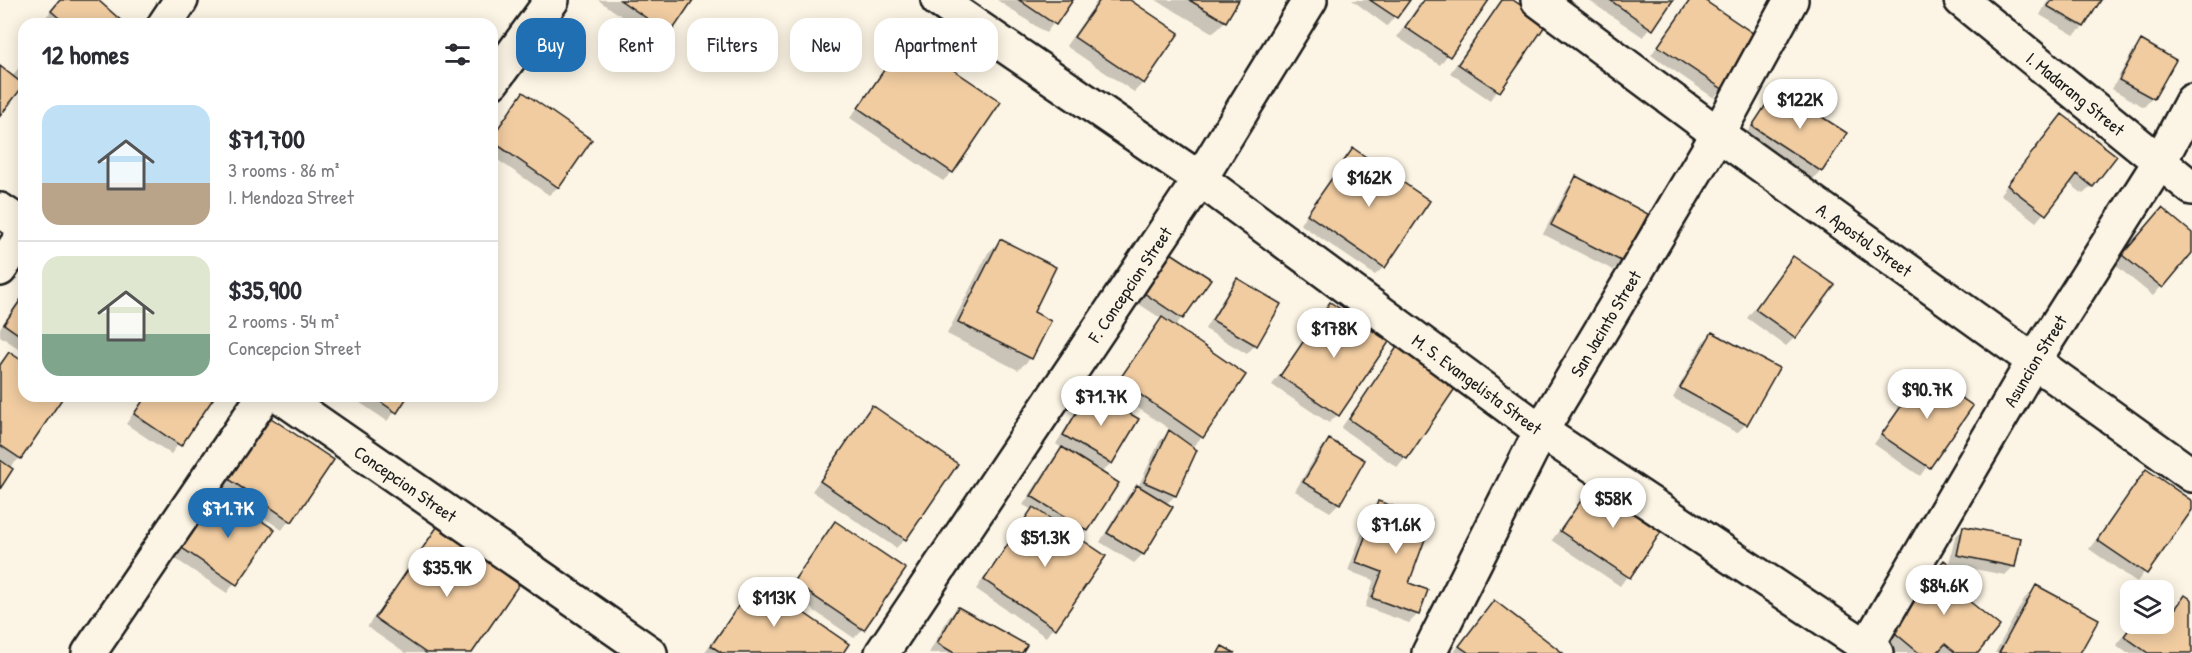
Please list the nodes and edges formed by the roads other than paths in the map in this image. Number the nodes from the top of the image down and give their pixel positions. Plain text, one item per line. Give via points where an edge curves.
1 (181, 0) edge
2 (552, 0) edge
3 (938, 0) edge
4 (1310, 0) edge
5 (1538, 0) edge
6 (1791, 0) edge
7 (1961, 0) edge
8 (169, 18) edge
9 (498, 74) edge
10 (2192, 101) edge
11 (1718, 134) junction
12 (2160, 163) junction
13 (1200, 180) junction
14 (2192, 188) edge
15 (0, 210) edge
16 (18, 222) edge
17 (18, 243) edge
18 (0, 269) edge
19 (2033, 362) junction
20 (260, 402) edge
21 (289, 402) edge
22 (1541, 431) junction
23 (2192, 475) edge
24 (1869, 651) edge
25 (89, 653) edge
26 (650, 653) edge
27 (882, 653) edge
28 (1429, 653) edge

1 - 8 street
2 - 9 street
3 - 13 street, M. S. Evangelista Street
4 - 13 street, F. Concepcion Street
5 - 11 street, A. Apostol Street
6 - 11 street, San Jacinto Street
7 - 12 street, I. Madarang Street
10 - 12 street, Asuncion Street
11 - 19 street, A. Apostol Street
11 - 22 street, San Jacinto Street
12 - 14 street, I. Madarang Street
12 - 19 street, Asuncion Street
13 - 22 street, M. S. Evangelista Street
13 - 27 street, F. Concepcion Street
15 - 16 street
17 - 18 street
19 - 23 street, A. Apostol Street
19 - 24 street, Asuncion Street
20 - 25 street
21 - 26 street, Concepcion Street
22 - 24 street, M. S. Evangelista Street
22 - 28 street, San Jacinto Street

